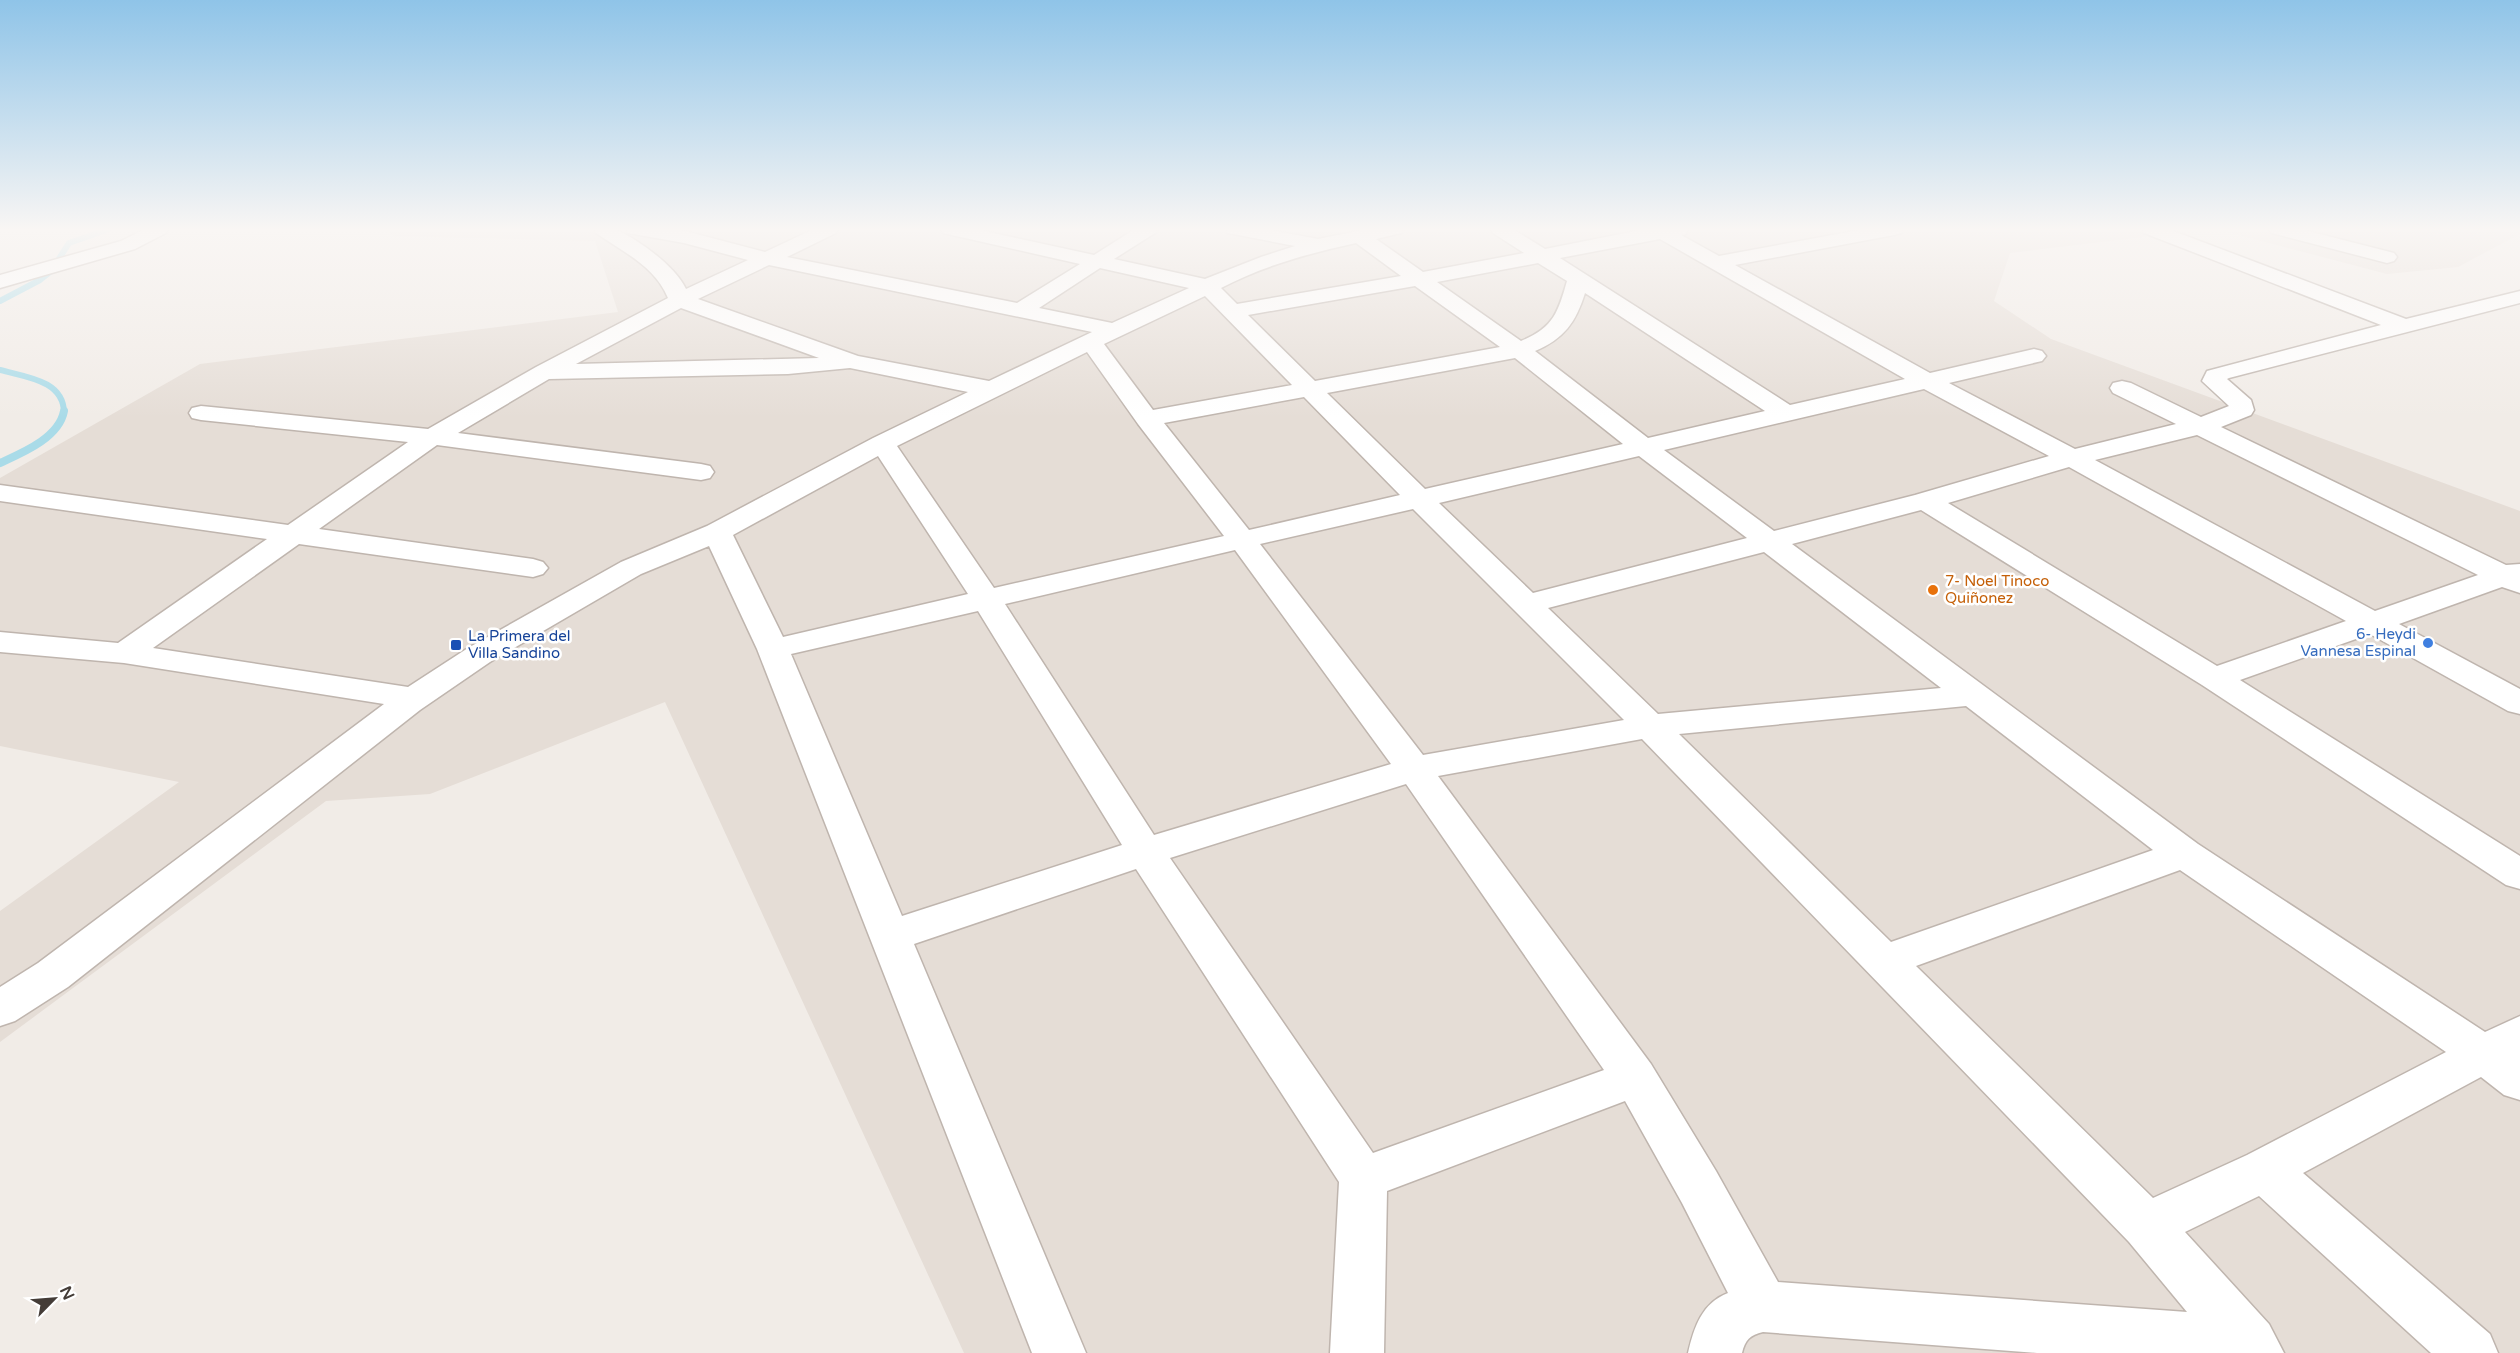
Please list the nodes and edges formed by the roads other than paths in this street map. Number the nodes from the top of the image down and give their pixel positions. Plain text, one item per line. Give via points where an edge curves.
1 (676, 292) edge
2 (696, 292) edge
3 (925, 292) edge
4 (1048, 292) edge
5 (1196, 292) edge
6 (1213, 292) edge
7 (1342, 292) edge
8 (1438, 292) edge
9 (1574, 292) edge
10 (1598, 292) edge
11 (1768, 292) edge
12 (2316, 292) edge
13 (2520, 297) edge
14 (680, 300) junction
15 (1231, 311) junction
16 (1018, 312) junction
17 (2404, 326) junction
18 (1103, 336) junction
19 (1519, 350) junction
20 (2034, 357) dead end
21 (853, 362) junction
22 (544, 372) junction
23 (1927, 381) junction
24 (2122, 388) dead end
25 (991, 389) junction
26 (1308, 389) junction
27 (201, 413) dead end
28 (1786, 414) junction
29 (1147, 419) junction
30 (2200, 426) junction
31 (432, 437) junction
32 (882, 443) junction
33 (1644, 447) junction
34 (2072, 458) junction
35 (701, 472) dead end
36 (0, 493) edge
37 (1418, 498) junction
38 (1925, 501) junction
39 (717, 532) junction
40 (294, 533) junction
41 (1242, 540) junction
42 (1770, 540) junction
43 (534, 568) dead end
44 (2515, 577) edge
45 (987, 600) junction
46 (1527, 604) junction
47 (2371, 622) junction
48 (0, 642) edge
49 (773, 649) junction
50 (124, 653) junction
51 (2214, 678) junction
52 (1975, 694) junction
53 (414, 698) junction
54 (2520, 703) edge
55 (1650, 726) junction
56 (1414, 769) junction
57 (1145, 852) junction
58 (2184, 854) junction
59 (2520, 875) edge
60 (890, 936) junction
61 (1884, 961) junction
62 (0, 1009) edge
63 (2508, 1056) edge
64 (1635, 1078) junction
65 (2264, 1170) junction
66 (1362, 1178) junction
67 (2147, 1226) junction
68 (1763, 1306) junction
69 (2254, 1348) edge
70 (1059, 1353) edge
71 (1357, 1353) edge
72 (1715, 1353) edge
73 (2471, 1353) edge

1 - 14 street
2 - 14 street
3 - 16 street
4 - 16 street
5 - 18 street
6 - 15 street
7 - 15 street
8 - 19 street
9 - 19 street via 1563,324 1547,339
10 - 28 street
11 - 23 street
12 - 17 street
13 - 17 street
14 - 21 street
14 - 22 street
15 - 26 street
16 - 18 street
17 - 30 street via 2221,373 2214,381 2242,405 2242,410
18 - 25 street
18 - 29 street
19 - 26 street
19 - 33 street
20 - 23 street
21 - 22 street
21 - 25 street
22 - 31 street
23 - 28 street
23 - 34 street
24 - 30 street
25 - 32 street
26 - 29 street
26 - 37 street
27 - 31 street
28 - 33 street
29 - 41 street
30 - 34 street
30 - 44 street
31 - 35 street
31 - 40 street
32 - 39 street
32 - 45 street
33 - 37 street
33 - 42 street
34 - 38 street
34 - 47 street
36 - 40 street
37 - 41 street
37 - 46 street
38 - 42 street
38 - 51 street
39 - 49 street
39 - 53 street via 631,568 479,655
40 - 43 street
40 - 50 street
41 - 45 street
41 - 56 street
42 - 46 street
42 - 52 street
44 - 47 street
45 - 49 street
45 - 57 street
46 - 55 street
47 - 51 street
47 - 54 street
48 - 50 street
49 - 60 street
50 - 53 street
51 - 59 street
52 - 55 street
52 - 58 street
53 - 62 street via 53,975
55 - 56 street
55 - 61 street
56 - 57 street
56 - 64 street
57 - 60 street
57 - 66 street
58 - 61 street
58 - 63 street
60 - 70 street
61 - 67 street
63 - 65 street
64 - 66 street
64 - 68 street
65 - 67 street
65 - 73 street
66 - 71 street
67 - 69 street
68 - 69 street
68 - 72 street via 1737,1313 1719,1332

